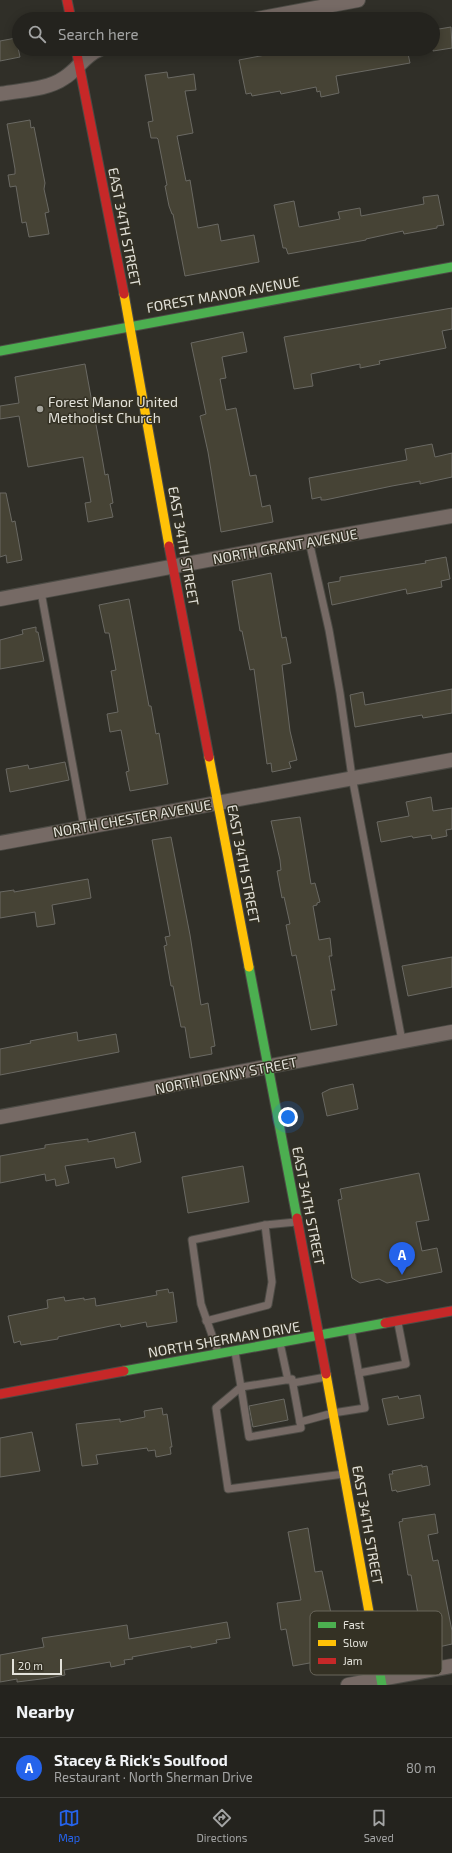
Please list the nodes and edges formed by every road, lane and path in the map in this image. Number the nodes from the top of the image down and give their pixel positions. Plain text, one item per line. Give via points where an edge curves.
1 (67, 0) edge
2 (358, 0) edge
3 (70, 12) edge
4 (294, 12) edge
5 (78, 56) edge
6 (89, 56) edge
7 (80, 66) junction
8 (0, 94) edge
9 (452, 267) edge
10 (130, 326) junction
11 (0, 351) edge
12 (452, 516) edge
13 (310, 541) junction
14 (173, 566) junction
15 (41, 592) junction
16 (0, 599) edge
17 (452, 760) edge
18 (352, 778) junction
19 (218, 802) junction
20 (84, 827) junction
21 (0, 842) edge
22 (452, 1032) edge
23 (402, 1041) junction
24 (268, 1067) junction
25 (0, 1117) edge
26 (298, 1222) junction
27 (265, 1225) junction
28 (452, 1311) edge
29 (206, 1321) junction
30 (398, 1321) junction
31 (351, 1330) junction
32 (319, 1336) junction
33 (280, 1343) junction
34 (234, 1351) junction
35 (219, 1354) junction
36 (358, 1373) junction
37 (327, 1376) junction
38 (291, 1382) junction
39 (241, 1387) junction
40 (0, 1394) edge
41 (333, 1413) junction
42 (300, 1422) junction
43 (344, 1474) junction
44 (369, 1611) edge
45 (452, 1666) edge
46 (442, 1668) edge
47 (413, 1675) edge
48 (382, 1682) edge
49 (348, 1685) edge

1 - 3 main road
2 - 4 street
5 - 7 main road, EAST 34TH STREET
6 - 7 street via 82,60
7 - 8 street via 57,82
7 - 10 main road, EAST 34TH STREET
9 - 10 main road, FOREST MANOR AVENUE
10 - 11 main road, FOREST MANOR AVENUE
10 - 14 main road, EAST 34TH STREET
12 - 13 street, NORTH GRANT AVENUE
13 - 14 street, NORTH GRANT AVENUE
13 - 18 lane via 340,693
14 - 15 street, NORTH GRANT AVENUE
14 - 19 main road, EAST 34TH STREET
15 - 16 street, NORTH GRANT AVENUE
15 - 20 lane
17 - 18 street, NORTH CHESTER AVENUE
18 - 19 street, NORTH CHESTER AVENUE
18 - 23 lane
19 - 20 street, NORTH CHESTER AVENUE
19 - 24 main road, EAST 34TH STREET
20 - 21 street, NORTH CHESTER AVENUE
22 - 23 street, NORTH DENNY STREET
23 - 24 street, NORTH DENNY STREET
24 - 25 street, NORTH DENNY STREET
24 - 26 main road, EAST 34TH STREET
26 - 27 lane
26 - 32 main road, EAST 34TH STREET
27 - 29 lane via 272,1282 268,1304
27 - 29 lane via 192,1240
28 - 30 main road, NORTH SHERMAN DRIVE
29 - 35 lane
30 - 31 main road, NORTH SHERMAN DRIVE
30 - 36 lane via 406,1364
31 - 32 main road, NORTH SHERMAN DRIVE
31 - 36 lane
32 - 33 main road, NORTH SHERMAN DRIVE
32 - 37 main road, EAST 34TH STREET
33 - 34 main road, NORTH SHERMAN DRIVE
33 - 38 lane
34 - 35 main road, NORTH SHERMAN DRIVE
34 - 39 lane
35 - 40 main road, NORTH SHERMAN DRIVE
36 - 41 lane via 365,1408
37 - 38 lane
37 - 41 main road, EAST 34TH STREET
38 - 39 lane
38 - 42 lane
39 - 42 lane via 249,1437 301,1428
39 - 43 lane via 216,1408 228,1489
41 - 42 lane
41 - 43 main road, EAST 34TH STREET
43 - 44 main road, EAST 34TH STREET
45 - 46 street
47 - 48 street
48 - 49 street

